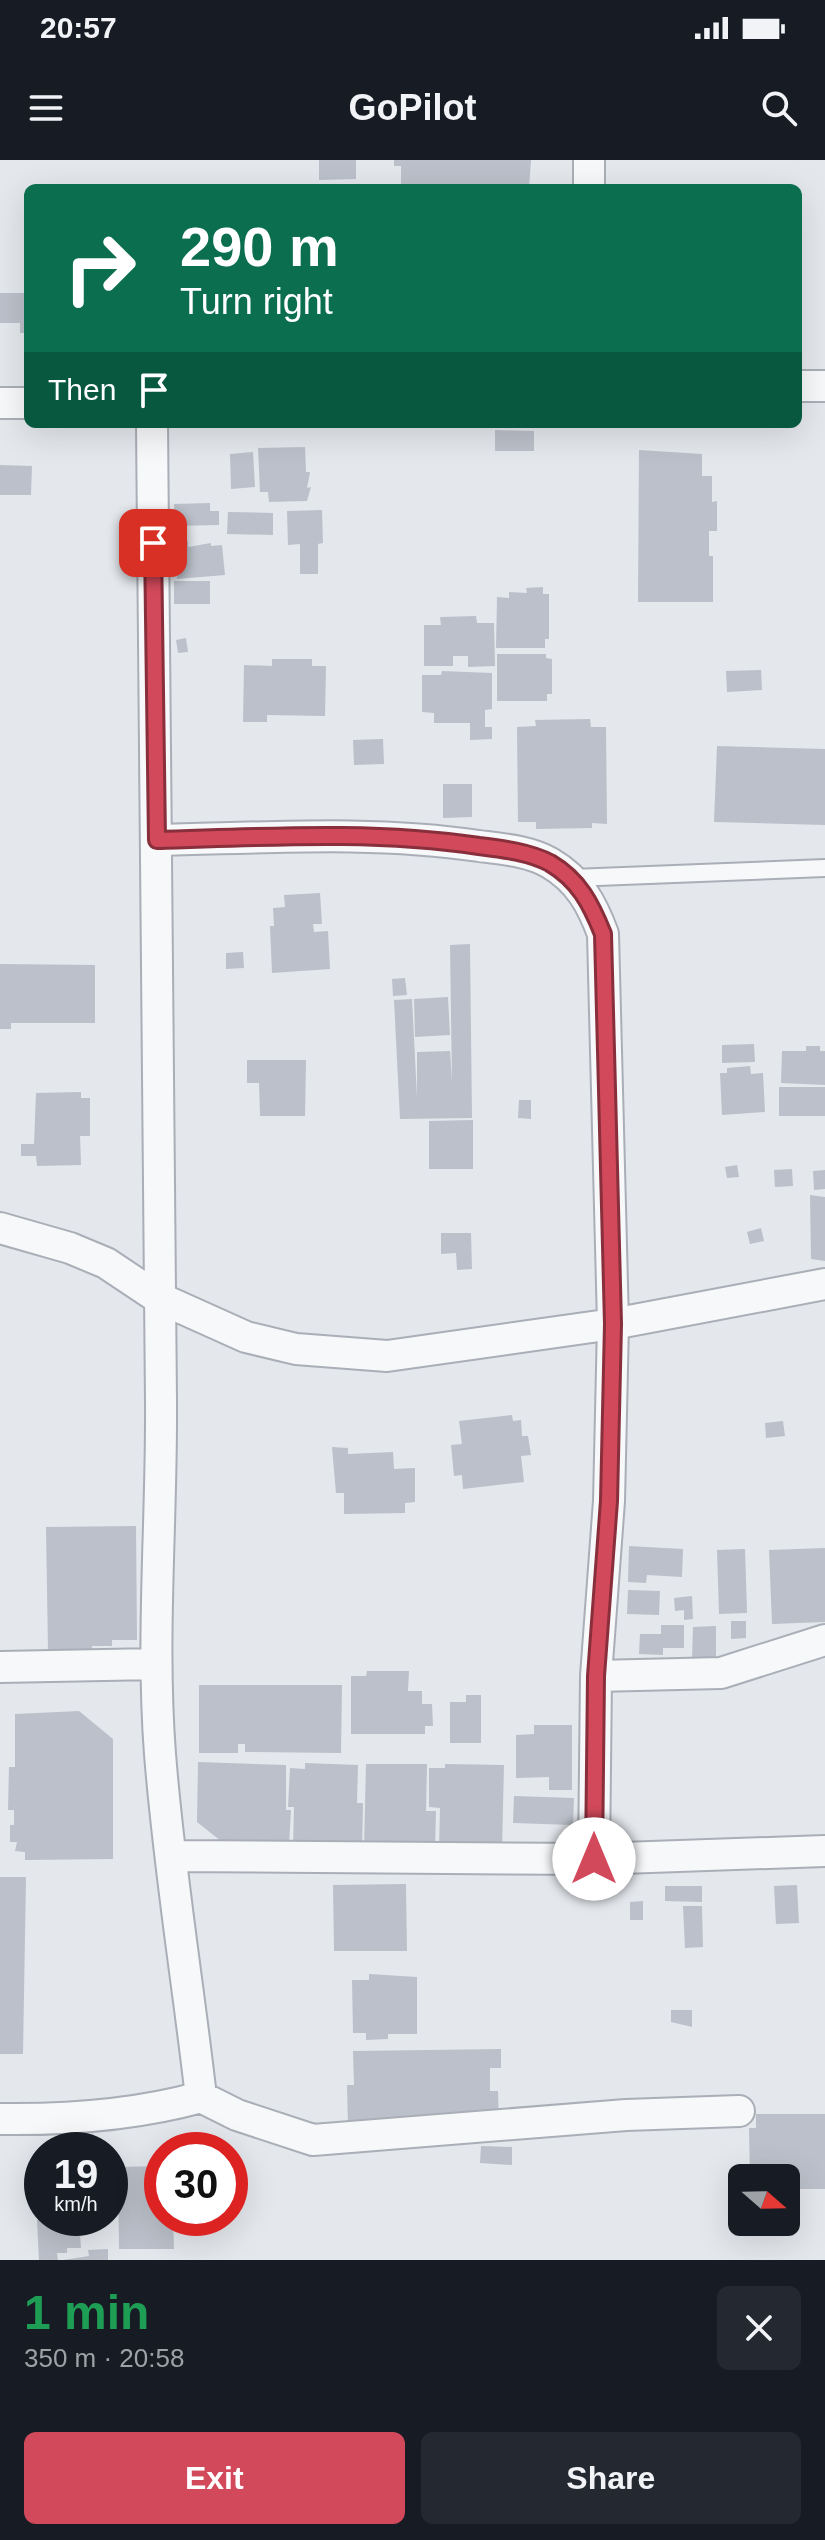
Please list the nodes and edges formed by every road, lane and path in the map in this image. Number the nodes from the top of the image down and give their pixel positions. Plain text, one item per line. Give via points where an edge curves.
1 (589, 160) edge
2 (589, 184) edge
3 (802, 386) edge
4 (825, 386) edge
5 (0, 403) edge
6 (24, 403) edge
7 (152, 428) edge
8 (157, 840) junction
9 (825, 868) edge
10 (572, 878) junction
11 (0, 1228) edge
12 (825, 1284) edge
13 (157, 1297) junction
14 (613, 1324) junction
15 (825, 1640) edge
16 (156, 1664) junction
17 (0, 1667) edge
18 (596, 1676) junction
19 (825, 1851) edge
20 (171, 1856) junction
21 (594, 1859) junction
22 (201, 2097) junction
23 (739, 2111) dead end
24 (0, 2119) edge

1 - 2 street
3 - 4 street
5 - 6 street
7 - 8 street
8 - 10 street via 346,836 454,842 515,851 548,862
8 - 13 street
9 - 10 lane
10 - 14 street via 590,901 603,934
11 - 13 street via 106,1263
12 - 14 street
13 - 14 street via 246,1337 296,1349 387,1356
13 - 16 street via 161,1402
14 - 18 street via 609,1501
15 - 18 street via 721,1673
16 - 17 street
16 - 20 street
18 - 21 street
19 - 21 street
20 - 21 street
20 - 22 street
22 - 23 street via 313,2140
22 - 24 street via 56,2120

